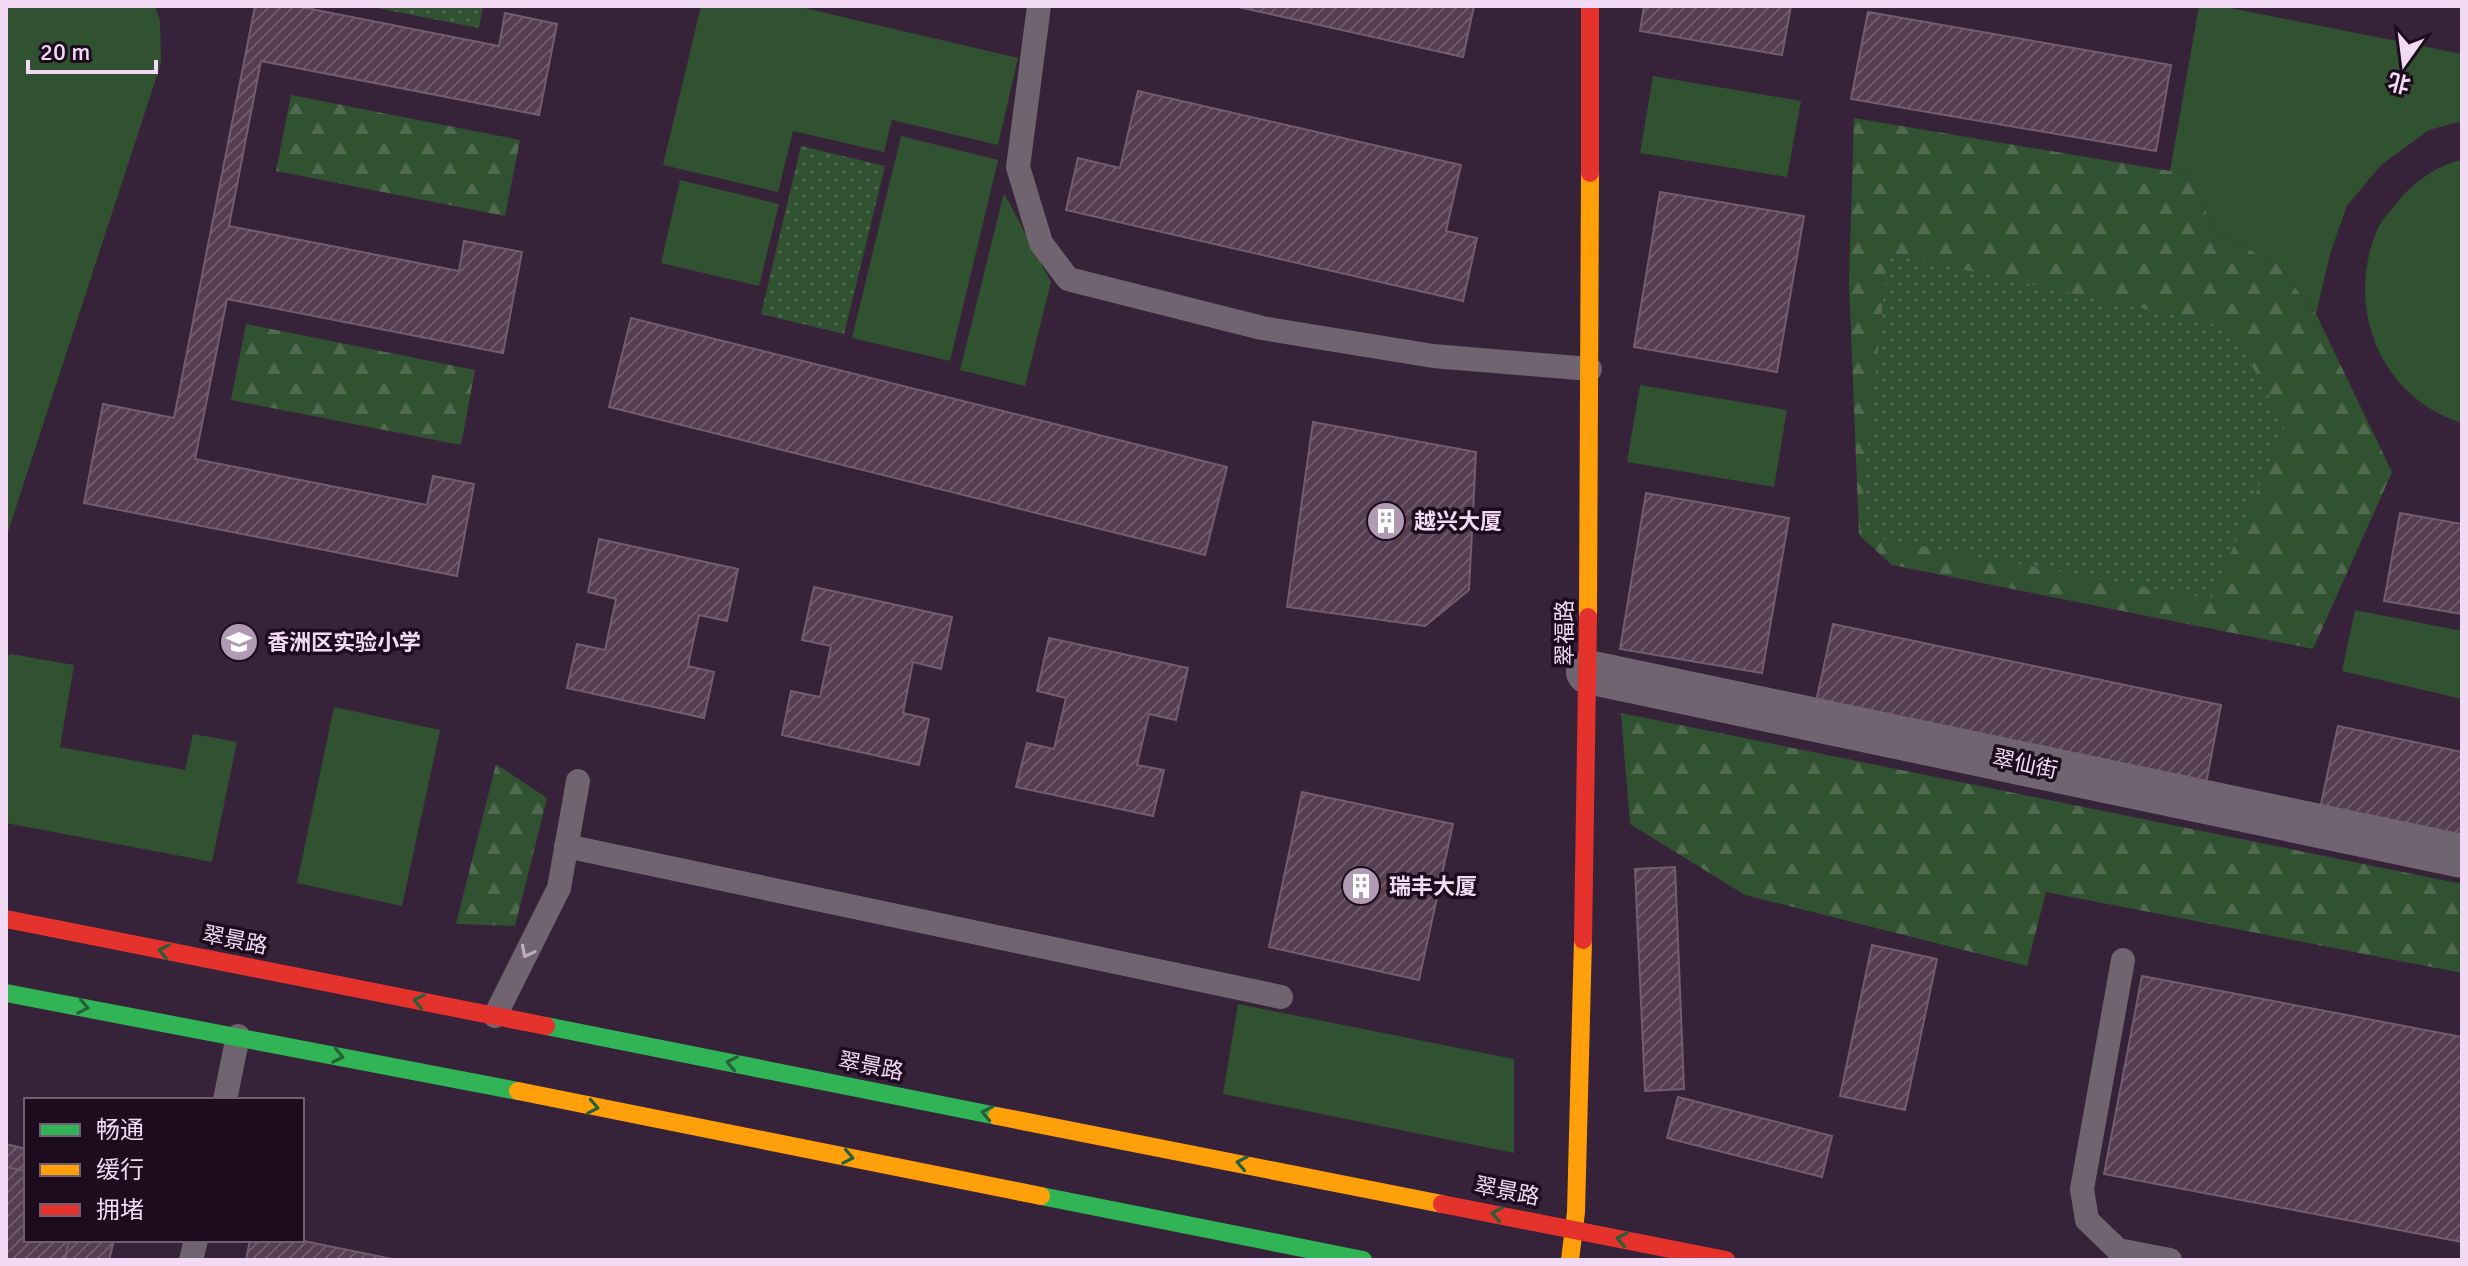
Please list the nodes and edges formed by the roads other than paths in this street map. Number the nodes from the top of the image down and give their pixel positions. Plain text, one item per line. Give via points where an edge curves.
1 (1039, 6) edge
2 (1590, 6) edge
3 (1590, 369) junction
4 (1588, 672) junction
5 (578, 781) dead end
6 (566, 846) junction
7 (2462, 856) edge
8 (6, 919) edge
9 (2123, 960) dead end
10 (6, 993) edge
11 (1281, 997) dead end
12 (495, 1016) junction
13 (238, 1036) junction
14 (225, 1098) edge
15 (1573, 1229) junction
16 (1363, 1260) edge
17 (1570, 1260) edge
18 (1726, 1260) edge
19 (2170, 1260) edge

1 - 3 lane via 1018,167 1041,243 1068,279 1262,328 1433,356
2 - 3 main road, 翠福路
3 - 4 main road, 翠福路
4 - 7 street, 翠仙街
4 - 15 main road, 翠福路
5 - 6 lane
6 - 11 lane
6 -> 12 lane via 559,888
12 -> 8 main road, 翠景路
9 - 19 lane via 2082,1189 2087,1220 2118,1250
10 -> 13 main road
15 -> 12 main road, 翠景路
13 - 14 lane
13 -> 16 main road
15 - 17 main road, 翠福路
18 -> 15 main road, 翠景路

